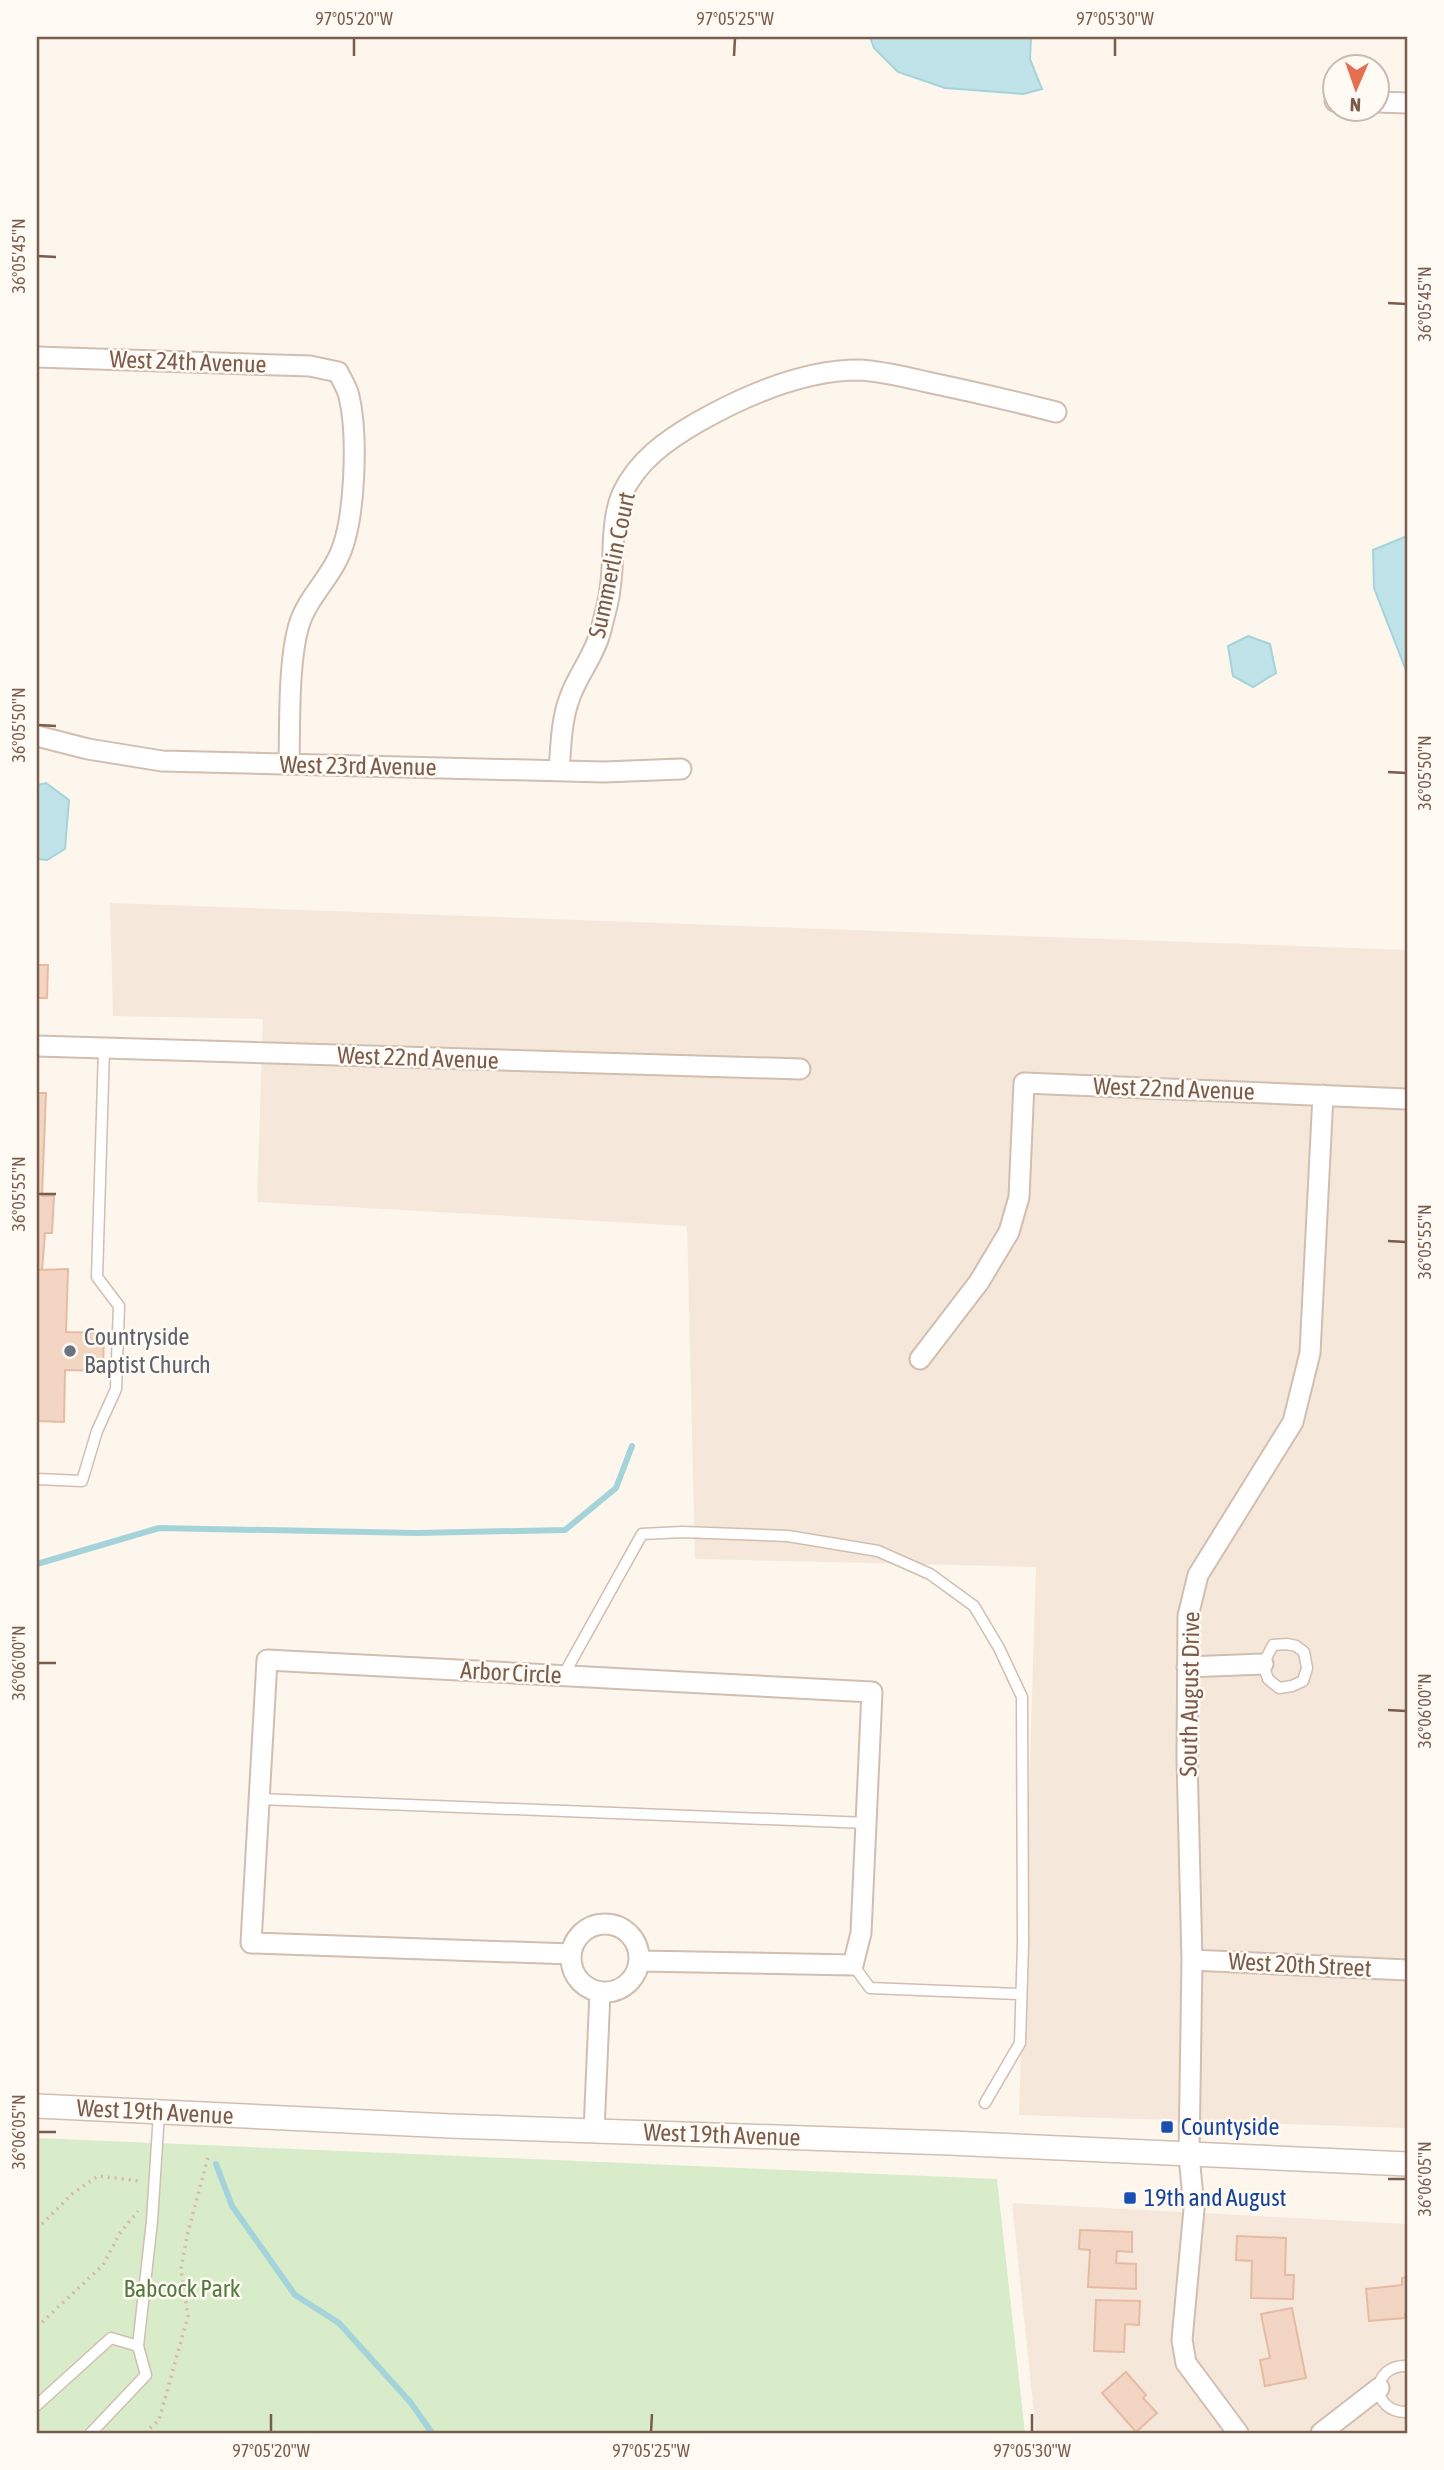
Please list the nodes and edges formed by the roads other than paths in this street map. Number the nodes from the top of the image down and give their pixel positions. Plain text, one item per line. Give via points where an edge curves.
1 (37, 357) edge
2 (1056, 412) dead end
3 (37, 736) edge
4 (289, 764) junction
5 (681, 769) dead end
6 (559, 771) junction
7 (37, 1046) edge
8 (104, 1049) junction
9 (800, 1069) dead end
10 (1323, 1095) junction
11 (1407, 1099) edge
12 (920, 1359) dead end
13 (37, 1479) edge
14 (1263, 1664) junction
15 (1187, 1667) junction
16 (563, 1676) junction
17 (259, 1799) junction
18 (867, 1823) junction
19 (571, 1954) junction
20 (1192, 1960) junction
21 (640, 1961) junction
22 (853, 1965) junction
23 (1407, 1970) edge
24 (600, 1992) junction
25 (1021, 1994) junction
26 (985, 2103) dead end
27 (37, 2106) edge
28 (159, 2112) junction
29 (594, 2131) junction
30 (1189, 2155) junction
31 (1407, 2164) edge
32 (138, 2346) junction
33 (1407, 2366) edge
34 (1379, 2388) junction
35 (37, 2405) edge
36 (1407, 2412) edge
37 (91, 2433) edge
38 (1238, 2433) edge
39 (1321, 2433) edge

1 - 4 street, West 24th Avenue via 310,366 338,372 348,394 355,436 349,516 338,559 299,625
2 - 6 street, Summerlin Court via 860,370 799,380 756,395 668,440 638,466 621,495 603,623 570,697 562,725
3 - 4 street, West 23rd Avenue via 162,761
4 - 6 street, West 23rd Avenue
5 - 6 street, West 23rd Avenue
7 - 8 street, West 22nd Avenue
8 - 9 street, West 22nd Avenue
8 - 13 lane via 97,1277 119,1306 116,1389 82,1481
10 - 11 street, West 22nd Avenue
10 - 12 street, West 22nd Avenue via 1024,1083 1019,1197 1009,1232 979,1282
10 - 15 street, South August Drive via 1310,1353 1293,1422 1198,1575 1188,1616
14 - 14 lane via 1268,1679 1279,1688 1303,1681 1307,1668 1304,1652 1287,1644 1273,1646
14 - 15 street
15 - 20 street, South August Drive
16 - 17 street, Arbor Circle via 267,1660
16 - 18 street, Arbor Circle via 872,1692
16 - 25 lane via 642,1534 788,1536 878,1551 930,1574 974,1606 1022,1698
17 - 18 lane
17 - 19 street, Arbor Circle via 251,1943
18 - 22 street, Arbor Circle via 861,1933
19 - 21 street via 573,1944 588,1928 609,1923 629,1932 640,1951
19 - 24 street via 575,1975
20 - 23 street, West 20th Street
20 - 30 street, South August Drive
21 - 22 street
21 - 24 street via 631,1982
22 - 25 lane via 870,1988
24 - 29 street
25 - 26 lane via 1020,2043
27 - 28 street, West 19th Avenue
28 - 29 street, West 19th Avenue
28 - 32 lane
29 - 30 street, West 19th Avenue
30 - 31 street, West 19th Avenue
30 - 38 street, South August Drive via 1194,2209 1182,2340 1185,2363
32 - 35 lane via 111,2338
32 - 37 lane via 146,2375
33 - 34 lane via 1385,2373
34 - 36 lane via 1390,2409
34 - 39 street

